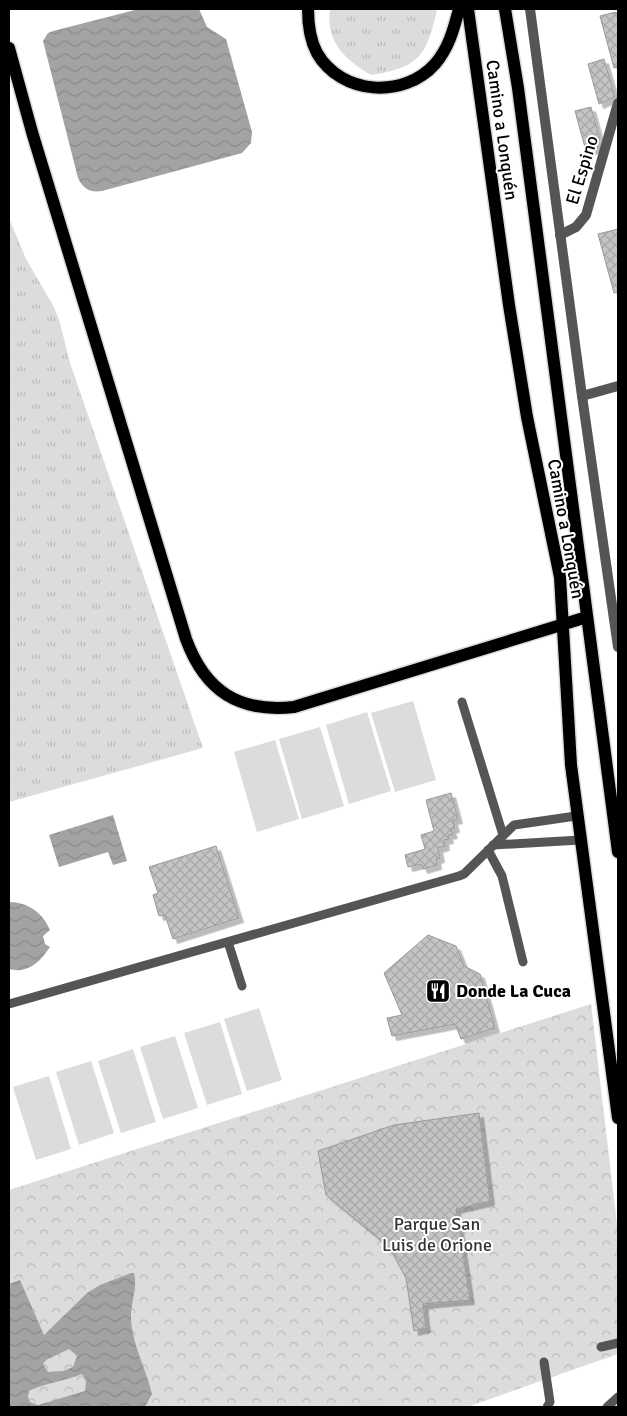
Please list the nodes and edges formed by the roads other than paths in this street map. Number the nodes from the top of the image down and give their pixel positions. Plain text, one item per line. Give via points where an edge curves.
1 (308, 9) edge
2 (459, 9) edge
3 (468, 9) edge
4 (505, 9) edge
5 (530, 9) edge
6 (9, 48) edge
7 (618, 103) edge
8 (560, 235) junction
9 (618, 386) edge
10 (582, 396) junction
11 (588, 618) junction
12 (564, 623) junction
13 (618, 646) edge
14 (462, 702) dead end
15 (576, 816) junction
16 (502, 834) junction
17 (580, 840) junction
18 (491, 847) junction
19 (618, 852) edge
20 (228, 942) junction
21 (523, 962) dead end
22 (242, 986) dead end
23 (9, 1004) edge
24 (618, 1118) edge
25 (618, 1343) edge
26 (601, 1347) dead end
27 (544, 1362) dead end
28 (618, 1397) edge
29 (547, 1407) edge
30 (607, 1407) edge

1 - 2 main road via 312,42 322,61 338,76 379,88 416,80 434,64 451,36
3 - 12 main road, Camino a Lonquén via 508,305 560,577
4 - 11 main road, Camino a Lonquén
5 - 8 street, Camino a Lonquén
6 - 12 main road via 186,639 197,664 214,685 233,699 255,708 294,707
7 - 8 street, El Espino via 586,215 576,227
8 - 10 street, Camino a Lonquén
9 - 10 street
10 - 13 street, Camino a Lonquén
11 - 12 main road
11 - 19 main road, Camino a Lonquén
12 - 15 main road, Camino a Lonquén via 567,713
14 - 16 lane
15 - 16 lane via 514,825
15 - 17 main road, Camino a Lonquén
16 - 18 lane
17 - 18 lane
17 - 24 main road, Camino a Lonquén
18 - 20 lane via 459,876
18 - 21 lane via 502,876
20 - 22 lane
20 - 23 lane
25 - 26 lane
27 - 29 lane via 550,1402
28 - 30 lane

